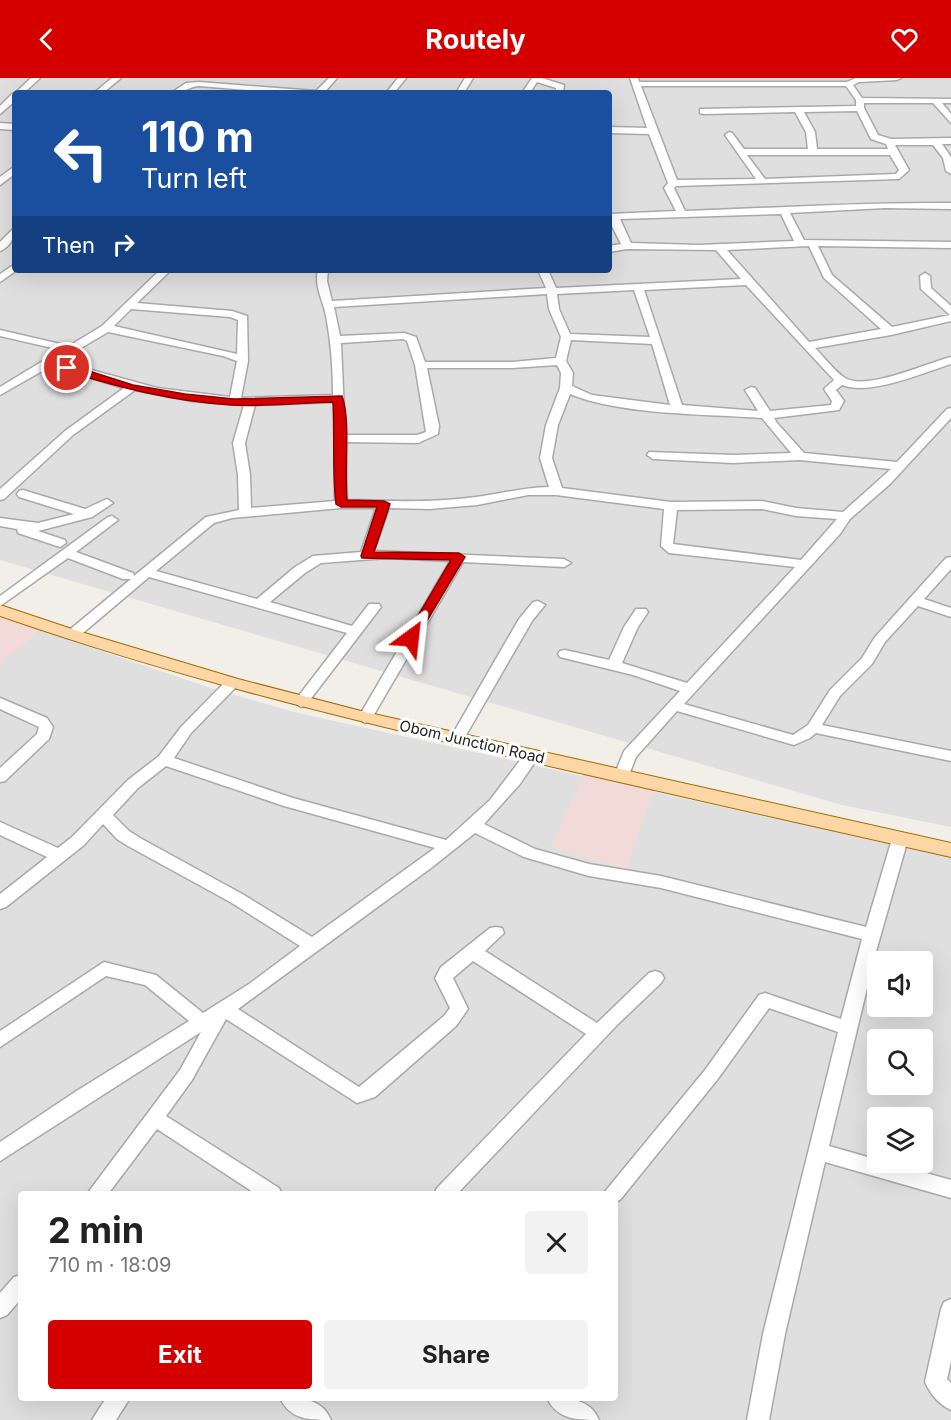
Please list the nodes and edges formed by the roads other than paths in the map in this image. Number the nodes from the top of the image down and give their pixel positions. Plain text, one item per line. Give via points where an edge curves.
1 (36, 78) edge
2 (117, 78) edge
3 (333, 78) edge
4 (402, 78) edge
5 (536, 78) edge
6 (881, 78) edge
7 (897, 78) edge
8 (635, 81) edge
9 (692, 81) edge
10 (807, 81) edge
11 (848, 84) junction
12 (22, 90) edge
13 (102, 90) edge
14 (180, 90) edge
15 (247, 90) edge
16 (320, 90) edge
17 (392, 90) edge
18 (560, 90) edge
19 (12, 100) edge
20 (936, 101) junction
21 (951, 101) edge
22 (860, 104) junction
23 (798, 108) junction
24 (0, 111) edge
25 (703, 111) dead end
26 (951, 120) edge
27 (612, 130) edge
28 (652, 131) junction
29 (729, 135) dead end
30 (951, 141) edge
31 (890, 142) junction
32 (936, 142) junction
33 (812, 151) junction
34 (741, 152) junction
35 (893, 152) junction
36 (951, 171) edge
37 (12, 172) edge
38 (829, 180) junction
39 (0, 182) edge
40 (763, 182) junction
41 (672, 183) junction
42 (836, 192) dead end
43 (951, 206) edge
44 (784, 212) junction
45 (682, 214) junction
46 (612, 217) edge
47 (612, 219) edge
48 (800, 243) junction
49 (812, 243) junction
50 (951, 244) edge
51 (627, 246) junction
52 (719, 247) junction
53 (612, 248) edge
54 (12, 269) edge
55 (163, 273) edge
56 (319, 273) edge
57 (544, 273) edge
58 (925, 276) dead end
59 (0, 279) edge
60 (749, 282) junction
61 (638, 288) junction
62 (552, 291) junction
63 (329, 304) junction
64 (131, 306) junction
65 (951, 312) edge
66 (951, 318) edge
67 (106, 327) junction
68 (891, 332) junction
69 (0, 333) edge
70 (566, 337) junction
71 (334, 340) junction
72 (657, 341) junction
73 (807, 345) junction
74 (70, 349) junction
75 (242, 355) junction
76 (951, 360) edge
77 (561, 361) junction
78 (51, 362) junction
79 (421, 365) junction
80 (841, 380) junction
81 (131, 388) junction
82 (566, 388) junction
83 (751, 390) dead end
84 (0, 392) edge
85 (338, 398) junction
86 (234, 402) junction
87 (250, 402) junction
88 (678, 409) junction
89 (951, 411) edge
90 (768, 416) junction
91 (945, 427) edge
92 (341, 438) junction
93 (653, 455) dead end
94 (801, 456) junction
95 (898, 466) junction
96 (556, 491) junction
97 (24, 494) dead end
98 (0, 496) edge
99 (107, 503) dead end
100 (341, 504) junction
101 (384, 504) junction
102 (671, 506) junction
103 (245, 512) junction
104 (88, 514) junction
105 (846, 516) junction
106 (112, 520) dead end
107 (0, 522) edge
108 (64, 548) junction
109 (366, 556) junction
110 (459, 557) junction
111 (951, 561) edge
112 (564, 563) dead end
113 (805, 564) junction
114 (148, 573) junction
115 (128, 576) dead end
116 (916, 601) junction
117 (0, 602) edge
118 (260, 603) junction
119 (538, 605) dead end
120 (374, 607) dead end
121 (0, 610) edge
122 (641, 612) dead end
123 (951, 612) edge
124 (355, 631) junction
125 (72, 635) junction
126 (565, 654) dead end
127 (614, 666) junction
128 (232, 683) junction
129 (690, 689) junction
130 (301, 702) junction
131 (0, 703) edge
132 (676, 706) junction
133 (365, 718) junction
134 (813, 728) junction
135 (458, 737) junction
136 (532, 755) junction
137 (951, 756) edge
138 (164, 760) junction
139 (622, 776) junction
140 (0, 777) edge
141 (103, 814) junction
142 (473, 825) junction
143 (0, 828) edge
144 (900, 839) junction
145 (447, 846) junction
146 (951, 850) edge
147 (60, 856) junction
148 (0, 903) edge
149 (496, 933) dead end
150 (873, 935) junction
151 (312, 946) junction
152 (472, 952) junction
153 (655, 978) dead end
154 (222, 1010) junction
155 (202, 1022) junction
156 (848, 1028) junction
157 (599, 1033) junction
158 (0, 1040) edge
159 (155, 1118) junction
160 (1, 1151) edge
161 (820, 1152) junction
162 (951, 1189) edge
163 (99, 1191) edge
164 (267, 1191) edge
165 (447, 1191) edge
166 (615, 1191) edge
167 (18, 1287) edge
168 (0, 1308) edge
169 (951, 1309) edge
170 (951, 1399) edge
171 (117, 1401) edge
172 (295, 1401) edge
173 (562, 1401) edge
174 (103, 1420) edge
175 (320, 1420) edge
176 (588, 1420) edge
177 (758, 1420) edge

1 - 12 street
2 - 13 street
3 - 16 street
4 - 17 street
5 - 18 street via 561,87
6 - 7 street
6 - 11 street
8 - 9 street
8 - 28 street
9 - 10 street
10 - 11 street
11 - 22 street
14 - 15 street via 199,84
19 - 24 street
20 - 21 street
20 - 22 street
20 - 26 street
22 - 23 street
22 - 31 street via 874,137
23 - 25 street
23 - 33 street via 814,139
27 - 28 street
28 - 41 street
29 - 34 street
30 - 32 street
31 - 32 street
31 - 35 street
32 - 36 street
33 - 34 street
33 - 35 street
34 - 40 street
35 - 38 street via 904,170 899,176
37 - 39 street
38 - 40 street
38 - 42 street
40 - 41 street
41 - 45 street via 669,188
43 - 44 street via 885,205
44 - 45 street
44 - 48 street
45 - 46 street
47 - 51 street
48 - 49 street
48 - 52 street
49 - 50 street
49 - 68 street via 828,276
51 - 52 street
51 - 53 street
52 - 60 street
54 - 59 street
55 - 64 street
56 - 63 street
57 - 62 street
58 - 65 street via 926,289
60 - 61 street
60 - 73 street
61 - 62 street
61 - 72 street
62 - 63 street
62 - 70 street via 554,309
63 - 71 street
64 - 67 street
64 - 75 street via 239,316 243,318
66 - 68 street
67 - 74 street
67 - 75 street
68 - 73 street
69 - 74 street
70 - 72 street
70 - 77 street
71 - 79 street via 410,337
71 - 85 street
72 - 88 street
73 - 80 street
74 - 78 street
75 - 86 street via 241,384
76 - 80 street via 873,384
77 - 79 street
77 - 82 street via 567,372
78 - 81 street
78 - 84 street
79 - 92 street via 432,434 418,439
80 - 90 street via 830,389 838,401 834,408
81 - 86 street
81 - 98 street via 69,434
82 - 88 street via 590,398
82 - 96 street via 552,425 546,458
83 - 90 street
85 - 87 street
85 - 92 street
86 - 87 street
87 - 103 street via 238,443
88 - 90 street
89 - 91 street
90 - 94 street
91 - 95 street
92 - 100 street
93 - 94 street via 733,459
94 - 95 street
95 - 105 street
96 - 101 street via 517,491 477,501 429,505
96 - 102 street
97 - 104 street
99 - 104 street
100 - 101 street
100 - 103 street
101 - 109 street
102 - 105 street via 755,505
102 - 113 street via 667,546 674,550
103 - 114 street via 210,520
104 - 107 street via 36,527
105 - 113 street
106 - 108 street
107 - 108 street
108 - 115 street
108 - 117 street
109 - 110 street
109 - 118 street via 318,559
110 - 112 street
110 - 133 street
111 - 116 street
113 - 129 street
114 - 118 street
114 - 125 street
116 - 123 street
116 - 134 street via 835,693
118 - 124 street
119 - 135 street via 526,619
120 - 124 street
121 - 125 main road, Obom Junction Road
122 - 127 street
124 - 130 street
125 - 128 main road, Obom Junction Road
126 - 127 street
127 - 129 street
128 - 130 main road, Obom Junction Road
128 - 138 street via 186,729
129 - 132 street
130 - 133 main road, Obom Junction Road
131 - 140 street via 42,721 46,727 44,736
132 - 134 street via 794,740
132 - 139 street via 630,755
133 - 135 main road, Obom Junction Road
134 - 137 street
135 - 136 main road, Obom Junction Road
136 - 139 main road, Obom Junction Road
136 - 142 street via 497,804
138 - 141 street
138 - 145 street via 289,802
139 - 144 main road, Obom Junction Road
141 - 147 street
141 - 151 street via 134,842 238,899
142 - 145 street
142 - 150 street via 550,859 661,882
143 - 147 street
144 - 146 main road, Obom Junction Road
144 - 150 street
145 - 151 street
147 - 148 street
149 - 152 street
150 - 156 street
151 - 154 street
152 - 154 street via 444,978 459,1009 450,1021 368,1092 357,1095 241,1018
152 - 157 street
153 - 157 street
154 - 155 street
154 - 159 street via 192,1065
155 - 158 street via 150,980 104,969
155 - 160 street
156 - 161 street
156 - 166 street via 765,1000 711,1075
157 - 165 street
159 - 163 street
159 - 164 street
161 - 162 street
161 - 177 street via 774,1334
167 - 168 street
169 - 170 street via 936,1382
171 - 174 street
172 - 175 street
173 - 176 street

